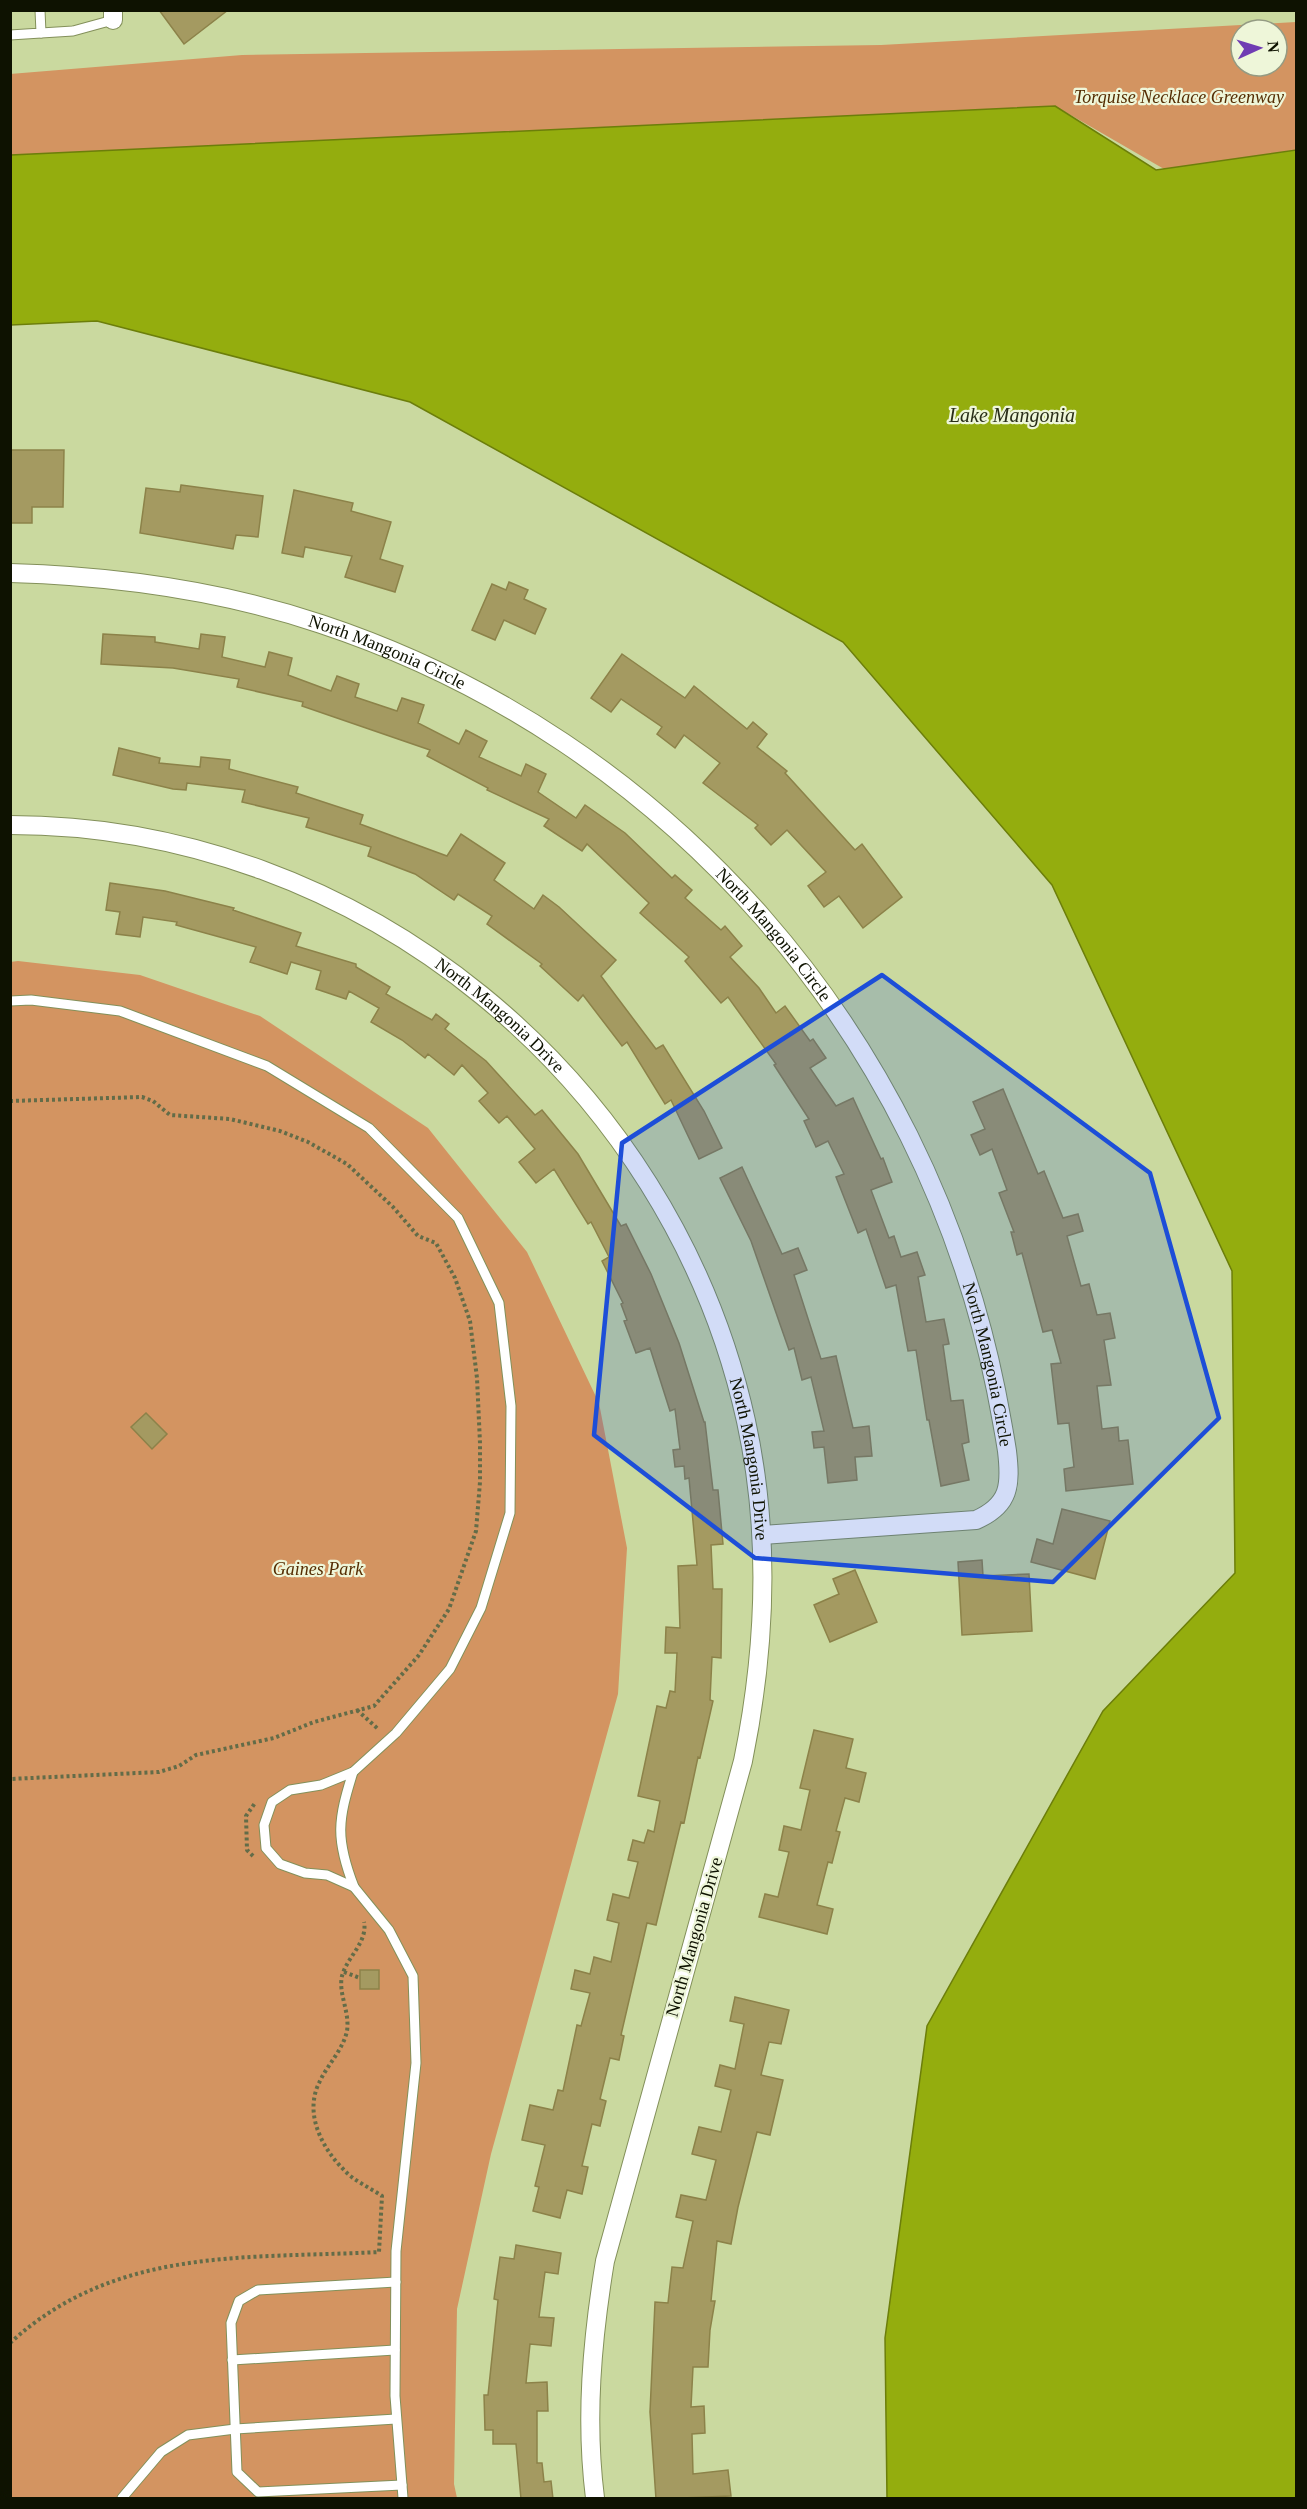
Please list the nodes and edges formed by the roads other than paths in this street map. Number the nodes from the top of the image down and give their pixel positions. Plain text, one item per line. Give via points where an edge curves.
1 (40, 10) edge
2 (113, 15) edge
3 (41, 33) junction
4 (10, 35) edge
5 (10, 573) edge
6 (10, 825) edge
7 (10, 1001) edge
8 (762, 1535) junction
9 (353, 1772) junction
10 (354, 1887) junction
11 (396, 2282) junction
12 (394, 2350) junction
13 (232, 2360) junction
14 (396, 2419) junction
15 (235, 2429) junction
16 (402, 2485) junction
17 (122, 2499) edge
18 (403, 2499) edge
19 (595, 2499) edge

1 - 3 lane
2 - 3 lane via 73,32
3 - 4 lane
5 - 8 street, North Mangonia Circle via 135,581 243,602 339,630 439,671 559,739 616,779 707,857 799,959 877,1073 938,1196 963,1261 987,1344 1010,1477 1000,1504 976,1520
6 - 8 street, North Mangonia Drive via 92,830 151,839 223,857 279,877 387,928 455,974 519,1026 600,1114 635,1162 687,1252 731,1363 756,1480
7 - 9 lane via 31,999 120,1011 267,1066 369,1128 458,1218 499,1303 511,1406 510,1513 484,1598 450,1669 396,1733
8 - 19 street, North Mangonia Drive via 762,1644 743,1761 605,2261 591,2378
9 - 10 lane via 339,1831 342,1855
9 - 10 lane via 321,1785 290,1790 272,1802 264,1825 266,1848 280,1864 305,1873 327,1875
10 - 11 lane via 388,1930 413,1977 416,2063
11 - 12 lane
11 - 13 lane via 258,2290 239,2301 231,2323
12 - 13 lane
12 - 14 lane
13 - 15 lane
14 - 15 lane
14 - 16 lane
15 - 16 lane via 237,2472 258,2492
15 - 17 lane via 188,2435 161,2452
16 - 18 lane

